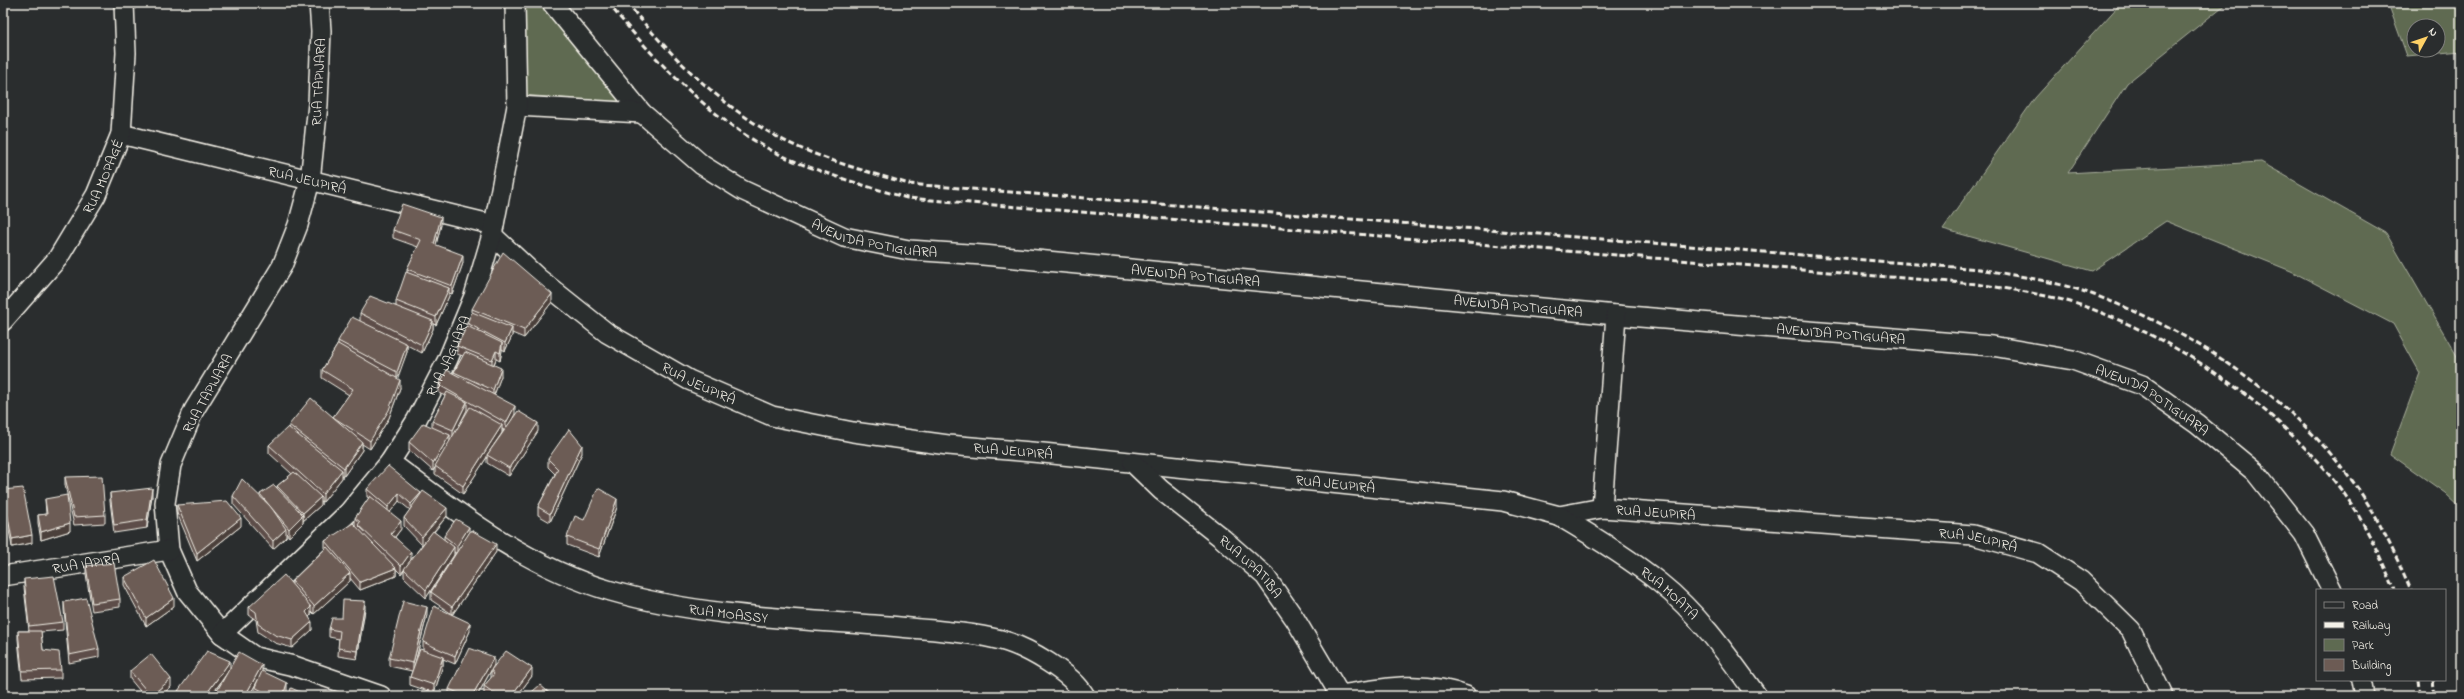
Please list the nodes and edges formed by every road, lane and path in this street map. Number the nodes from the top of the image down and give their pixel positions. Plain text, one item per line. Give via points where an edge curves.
1 (124, 3) edge
2 (319, 3) edge
3 (516, 3) edge
4 (552, 3) edge
5 (517, 106) junction
6 (642, 113) junction
7 (122, 134) junction
8 (310, 181) junction
9 (493, 230) junction
10 (1616, 315) junction
11 (3, 321) edge
12 (390, 462) junction
13 (1133, 462) junction
14 (1602, 508) junction
15 (1558, 516) junction
16 (169, 550) junction
17 (3, 576) edge
18 (2332, 589) edge
19 (222, 634) junction
20 (2361, 681) edge
21 (381, 696) edge
22 (1085, 696) edge
23 (1337, 696) edge
24 (1466, 696) edge
25 (1757, 696) edge
26 (2163, 696) edge
27 (2364, 696) edge

1 - 7 street, RUA MOPAGÉ via 126,53
2 - 8 street, RUA TAPIJARA via 321,31 318,104
3 - 5 street, RUA JAGUARA
4 - 6 street, AVENIDA POTIGUARA
5 - 6 street
5 - 9 street, RUA JAGUARA
6 - 10 street, AVENIDA POTIGUARA via 702,165 736,186 844,237 909,250 991,255
7 - 8 street, RUA JEUPIRÁ
7 - 11 street, RUA MOPAGÉ via 96,195 58,258
8 - 9 street, RUA JEUPIRÁ
8 - 16 street, RUA TAPIJARA via 298,225 282,266 194,410 171,465 165,502
9 - 12 street, RUA JAGUARA via 474,296 448,359 416,421
9 - 13 street, RUA JEUPIRÁ via 538,278 607,333 690,380 772,416 853,432 948,446
10 - 14 street
10 - 18 street, AVENIDA POTIGUARA via 1992,346 2073,360 2142,385 2197,424 2255,472 2304,534
12 - 19 street, RUA JAGUARA via 349,512
12 - 22 street, RUA MOASSY via 461,516 527,557 569,577 611,592 699,611 940,631 1003,641 1054,664
13 - 15 street, RUA JEUPIRÁ via 1503,501
13 - 23 street, RUA UPATIBA via 1161,490 1265,576 1294,619
14 - 15 street, RUA JEUPIRÁ
14 - 26 street, RUA JEUPIRÁ via 1973,535 2038,553 2080,581 2131,630
15 - 25 street, RUA MOATA via 1587,532 1661,583 1690,610 1721,645
16 - 17 street, RUA IAPIRA
16 - 19 street, RUA TAPIJARA via 187,591
19 - 21 street, RUA TAPIJARA via 254,657 294,666
20 - 27 street
23 - 24 street via 1399,686 1453,691

